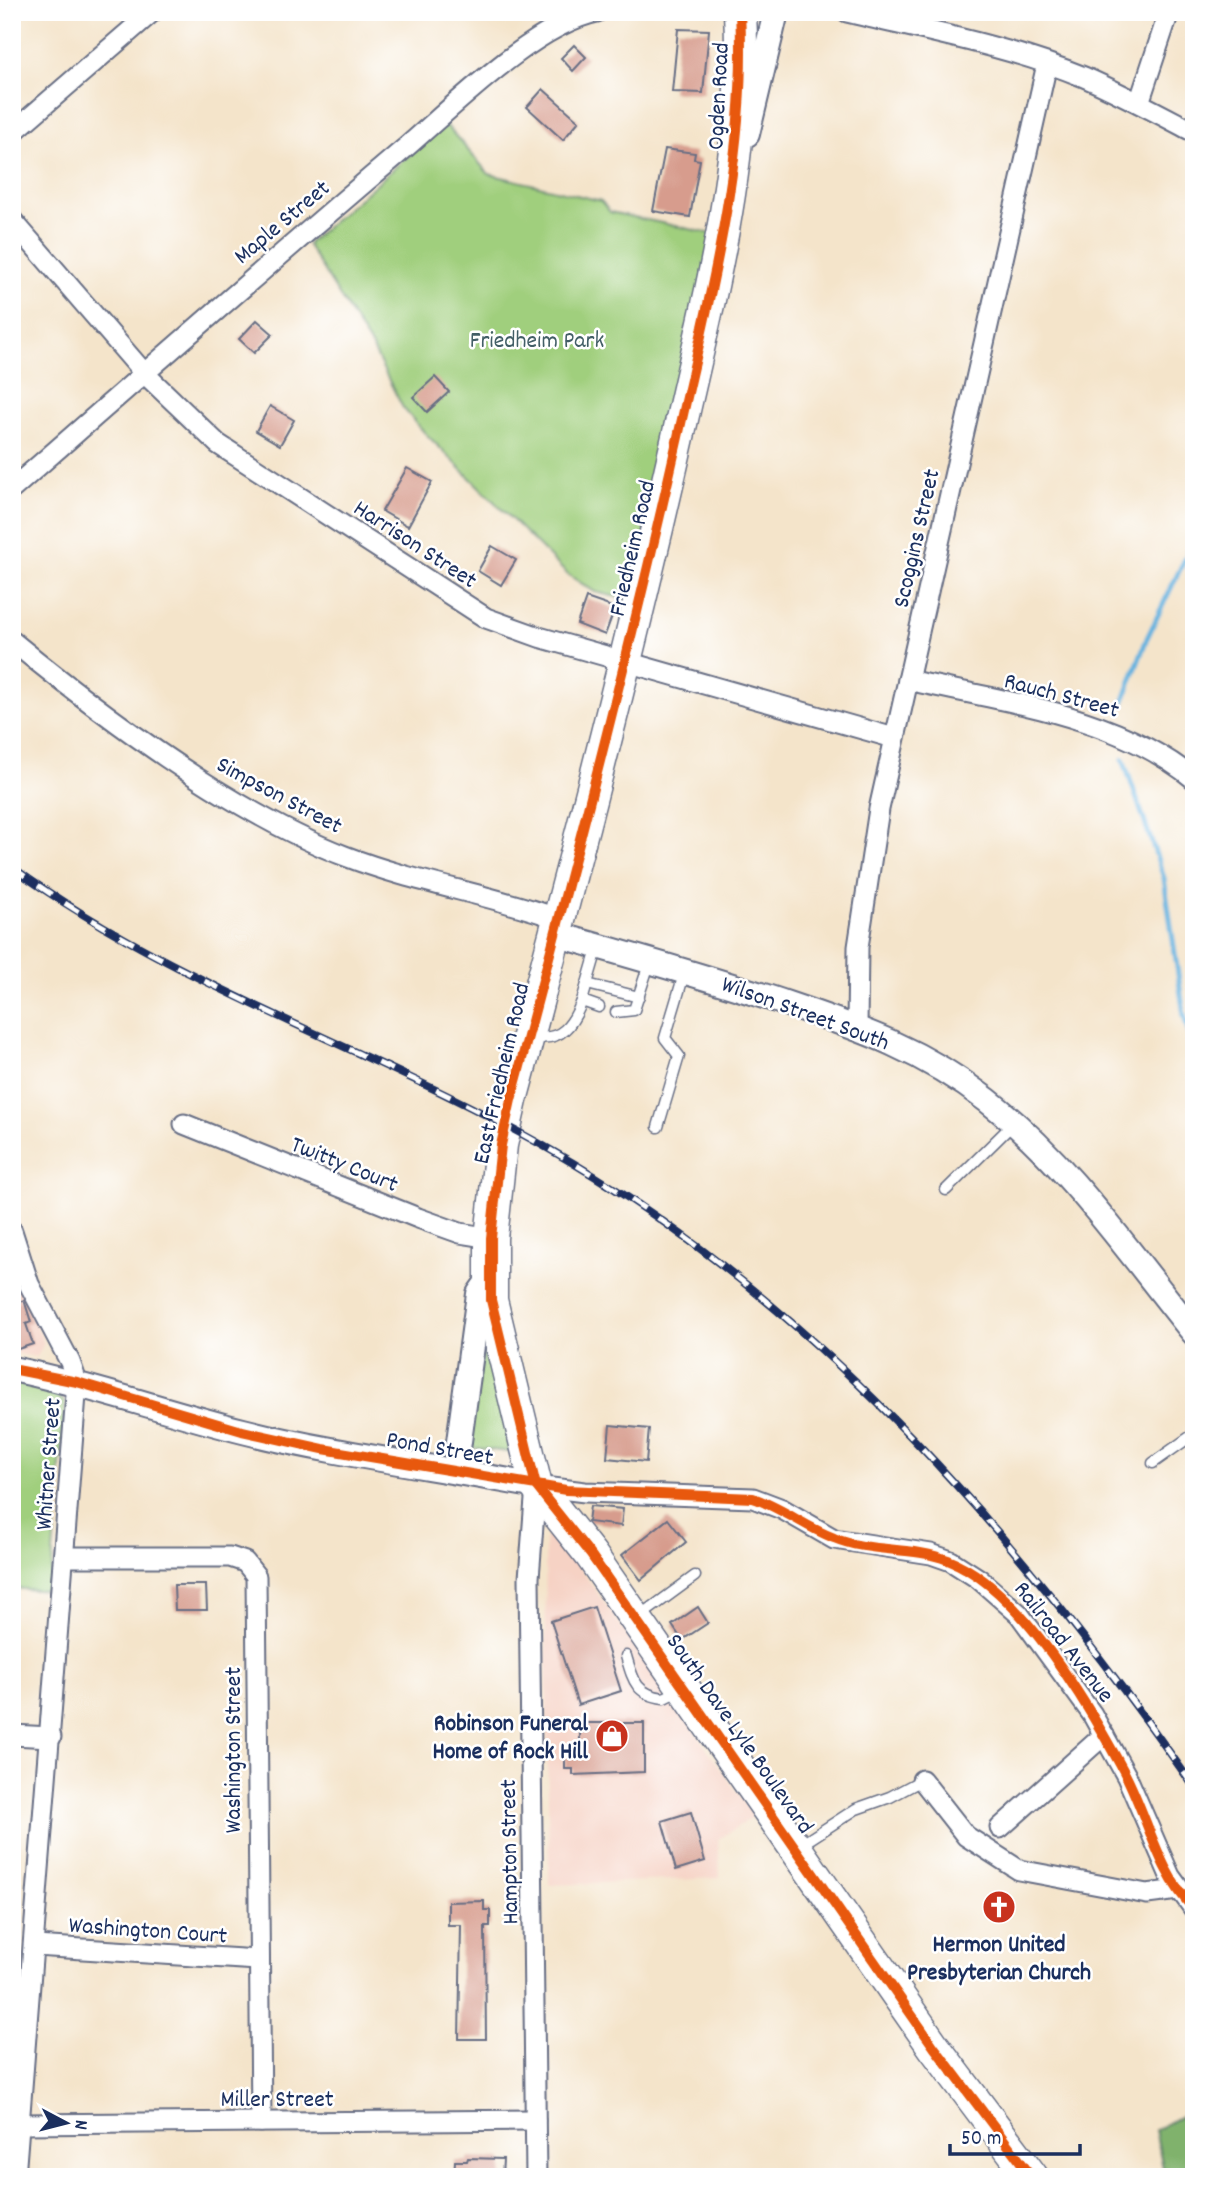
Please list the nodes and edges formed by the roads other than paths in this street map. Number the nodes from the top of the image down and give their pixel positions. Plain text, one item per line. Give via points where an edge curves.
1 (152, 12) edge
2 (597, 12) edge
3 (740, 12) edge
4 (776, 12) edge
5 (847, 12) edge
6 (1169, 12) edge
7 (768, 45) junction
8 (1047, 64) junction
9 (743, 68) junction
10 (1139, 103) junction
11 (1194, 132) edge
12 (12, 133) edge
13 (732, 183) junction
14 (12, 220) edge
15 (144, 373) junction
16 (12, 489) edge
17 (12, 641) edge
18 (626, 661) junction
19 (908, 680) junction
20 (894, 737) junction
21 (1194, 779) edge
22 (557, 927) junction
23 (598, 946) junction
24 (650, 961) junction
25 (685, 970) junction
26 (587, 984) junction
27 (639, 998) junction
28 (582, 1001) junction
29 (599, 1007) dead end
30 (616, 1012) dead end
31 (857, 1027) junction
32 (528, 1034) junction
33 (184, 1124) dead end
34 (1014, 1124) junction
35 (658, 1127) dead end
36 (946, 1190) dead end
37 (12, 1231) edge
38 (491, 1238) junction
39 (489, 1280) junction
40 (1194, 1333) edge
41 (12, 1369) edge
42 (77, 1382) junction
43 (1194, 1434) edge
44 (1153, 1463) dead end
45 (455, 1471) junction
46 (536, 1486) junction
47 (799, 1519) joint
48 (65, 1557) junction
49 (695, 1576) dead end
50 (636, 1619) junction
51 (626, 1656) dead end
52 (684, 1688) junction
53 (12, 1735) edge
54 (1104, 1735) junction
55 (51, 1737) junction
56 (922, 1780) joint
57 (1000, 1828) dead end
58 (796, 1848) junction
59 (1178, 1890) junction
60 (1194, 1909) edge
61 (35, 1946) junction
62 (258, 1960) junction
63 (535, 2120) junction
64 (261, 2122) junction
65 (20, 2124) junction
66 (15, 2177) edge
67 (536, 2177) edge
68 (1032, 2177) edge

1 - 12 street
2 - 15 street, Maple Street via 559,26 497,70
3 - 9 main road, Ogden Road
4 - 7 street, Friedheim Road
5 - 8 street
6 - 10 street
7 - 9 street via 754,65
7 - 13 street, Friedheim Road via 740,167
8 - 10 street
8 - 19 street, Scoggins Street
9 - 13 main road, Ogden Road
10 - 11 street
13 - 18 main road, Friedheim Road
14 - 15 street, Harrison Street
15 - 16 street, Maple Street
15 - 18 street, Harrison Street via 218,444 486,618
17 - 22 street, Simpson Street via 55,677 201,779 289,830 345,856
18 - 20 street, Harrison Street
18 - 22 main road, Friedheim Road
19 - 20 street, Scoggins Street
19 - 21 street, Rauch Street via 1096,726 1167,757
20 - 31 street, Scoggins Street via 869,860 858,947
22 - 23 street, Wilson Street South
22 - 32 main road, East Friedheim Road
23 - 24 street, Wilson Street South
23 - 26 lane
24 - 25 street, Wilson Street South
24 - 27 lane
25 - 31 street, Wilson Street South
25 - 35 lane via 665,1038 679,1056
26 - 27 lane
26 - 28 lane
27 - 30 lane via 634,1010
28 - 29 lane
28 - 32 lane via 573,1026 553,1037
31 - 34 street, Wilson Street South via 933,1063
32 - 38 main road, East Friedheim Road via 501,1146
33 - 38 street, Twitty Court via 418,1219
34 - 36 lane
34 - 40 street, Wilson Street South via 1078,1191
37 - 42 street via 29,1284
38 - 39 main road, East Friedheim Road
39 - 45 street, East Friedheim Road via 479,1294
39 - 46 main road, South Dave Lyle Boulevard via 496,1329
41 - 42 street, Pond Street
42 - 45 street, Pond Street via 242,1431
42 - 48 street, Whitner Street
43 - 44 lane
45 - 46 street, Pond Street
46 - 47 street, Pond Street via 753,1498
46 - 50 main road, South Dave Lyle Boulevard
46 - 63 street, Hampton Street via 529,1578
47 - 54 street, Railroad Avenue via 850,1544 931,1554 979,1579 1019,1614
48 - 55 street, Whitner Street
48 - 62 street, Washington Street via 230,1557 252,1568 256,1576
49 - 50 lane
50 - 52 main road, South Dave Lyle Boulevard
51 - 52 lane via 634,1686 643,1693 664,1698
52 - 58 main road, South Dave Lyle Boulevard
53 - 55 street
54 - 57 street
54 - 59 street, Railroad Avenue
55 - 61 street, Whitner Street
56 - 58 lane via 856,1810
56 - 59 street via 966,1836 1019,1870 1147,1894
58 - 68 main road, South Dave Lyle Boulevard via 934,2047
59 - 60 street, Railroad Avenue
61 - 62 street, Washington Court
61 - 65 street, Whitner Street
62 - 64 street, Washington Street
63 - 64 street, Miller Street
63 - 67 street, Hampton Street
64 - 65 street, Miller Street
65 - 66 street, Whitner Street

